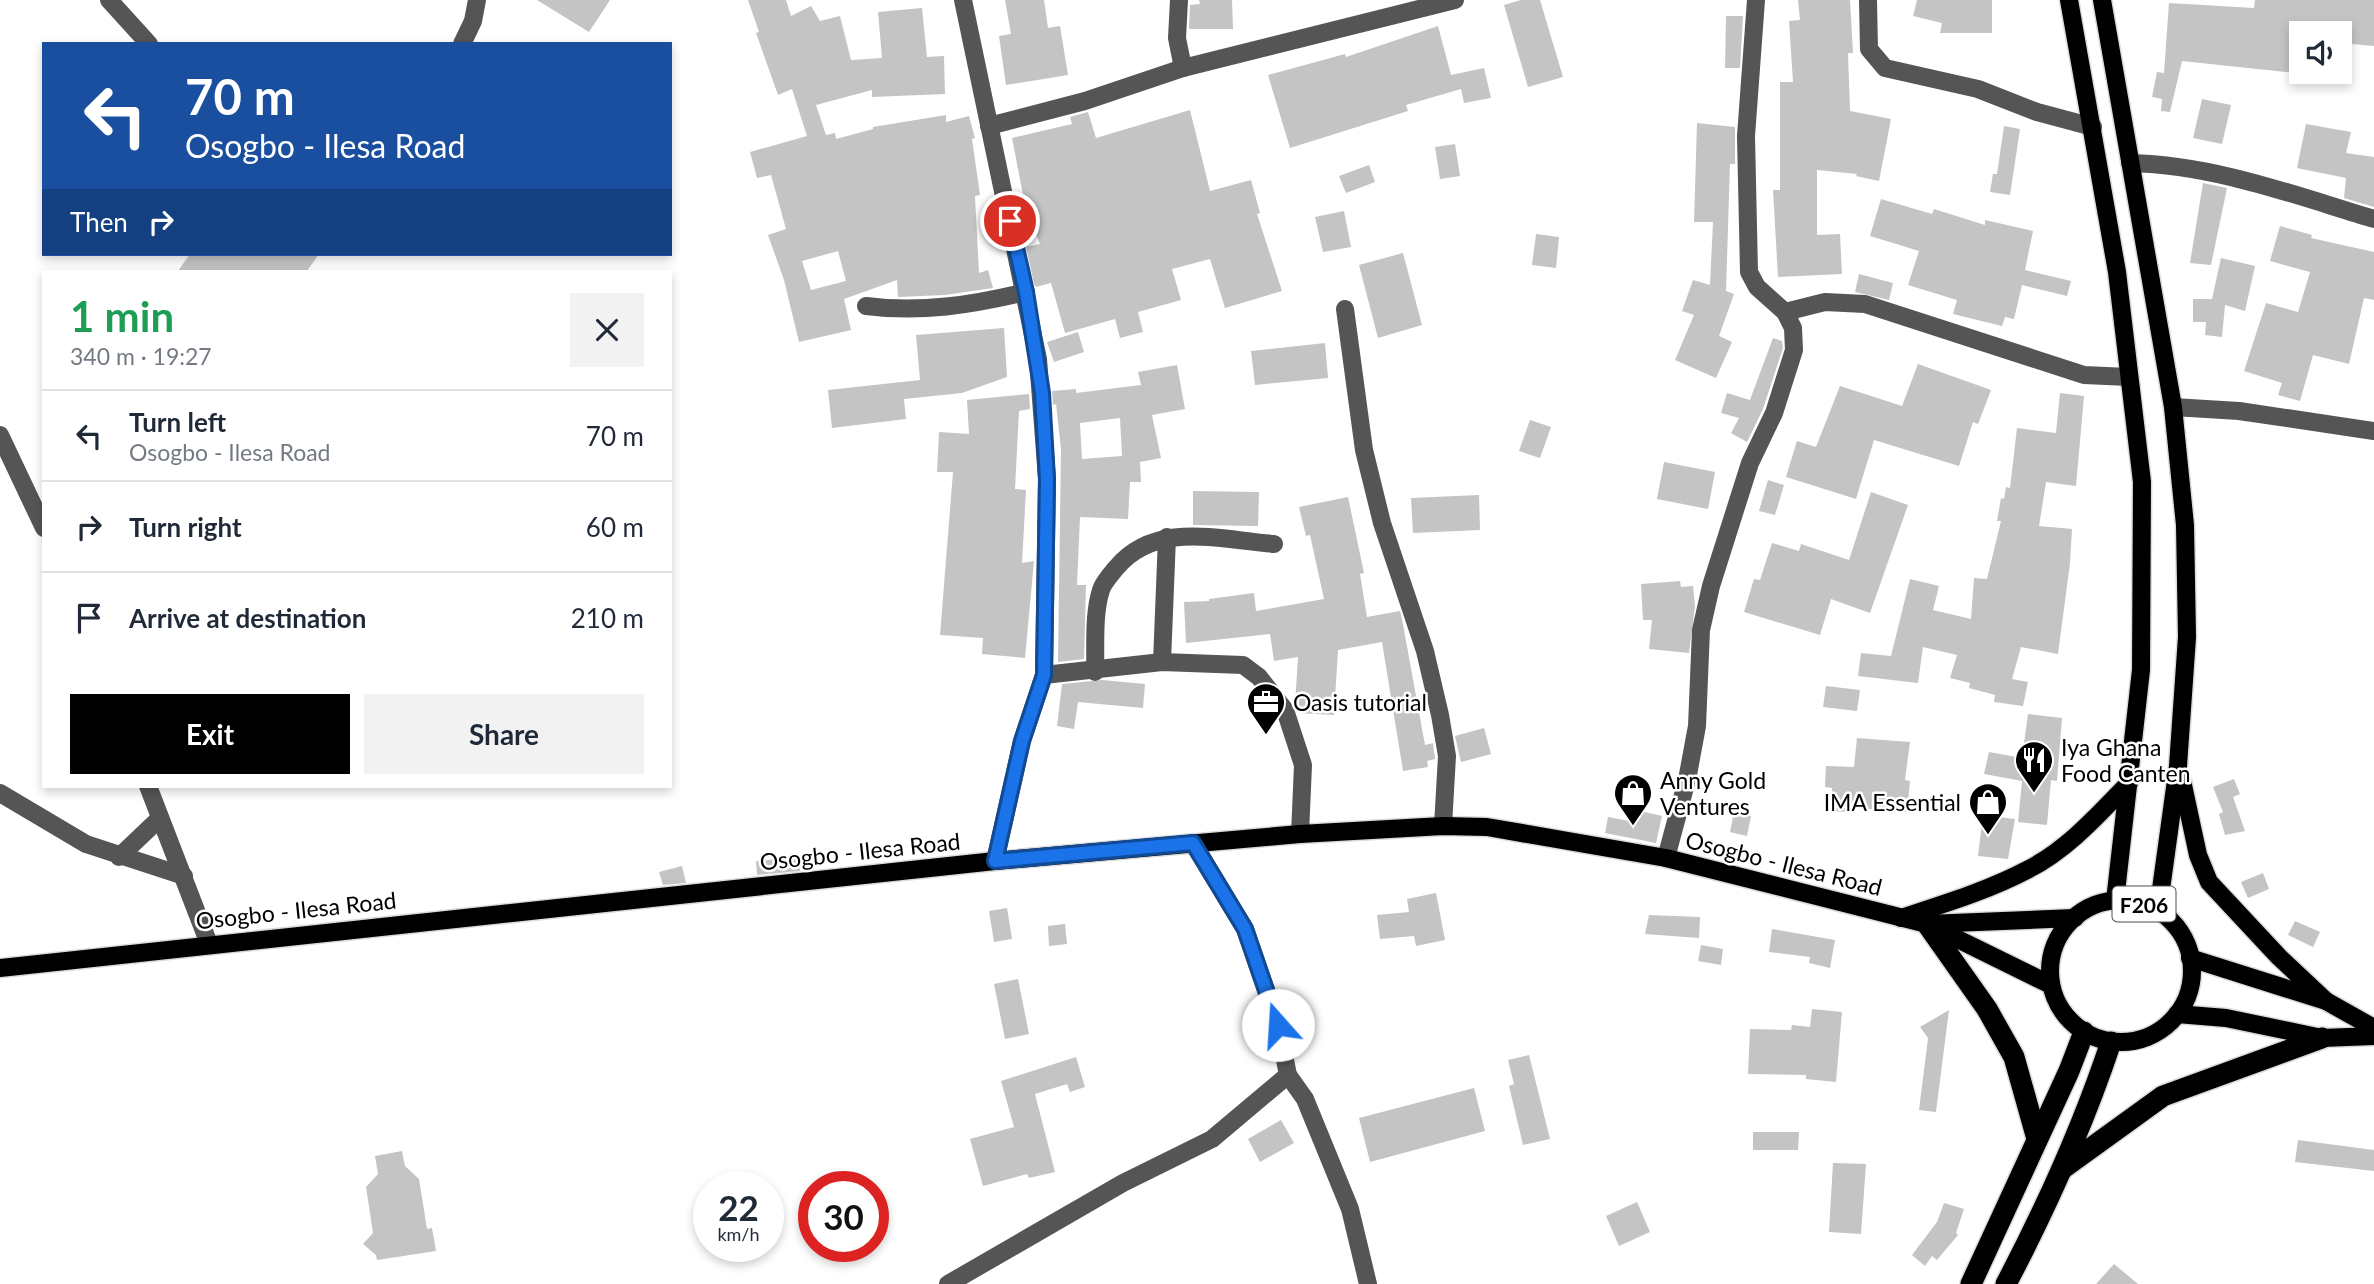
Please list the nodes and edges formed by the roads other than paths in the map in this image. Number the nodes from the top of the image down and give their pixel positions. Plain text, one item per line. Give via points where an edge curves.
1 (109, 0) edge
2 (477, 0) edge
3 (962, 0) edge
4 (1180, 0) edge
5 (1454, 0) edge
6 (1756, 0) edge
7 (1868, 0) edge
8 (2069, 0) edge
9 (2102, 0) edge
10 (147, 42) edge
11 (463, 42) edge
12 (1183, 68) junction
13 (989, 126) junction
14 (2093, 127) junction
15 (2130, 163) junction
16 (2374, 219) edge
17 (1026, 292) junction
18 (866, 306) dead end
19 (1345, 309) dead end
20 (1785, 312) junction
21 (2130, 377) junction
22 (2173, 407) junction
23 (2374, 431) edge
24 (0, 435) edge
25 (42, 524) edge
26 (1167, 537) junction
27 (1274, 544) dead end
28 (1162, 662) junction
29 (1095, 671) junction
30 (1044, 675) junction
31 (2178, 766) junction
32 (2129, 783) junction
33 (149, 788) edge
34 (0, 793) edge
35 (160, 818) junction
36 (1443, 826) junction
37 (1300, 834) junction
38 (1193, 843) junction
39 (118, 857) junction
40 (1666, 858) junction
41 (995, 861) junction
42 (184, 876) junction
43 (2115, 901) junction
44 (2158, 911) junction
45 (1900, 918) junction
46 (2074, 918) junction
47 (1927, 924) junction
48 (209, 944) junction
49 (2190, 958) junction
50 (0, 968) edge
51 (2051, 985) junction
52 (2326, 1001) junction
53 (2177, 1014) junction
54 (2374, 1028) edge
55 (2084, 1032) junction
56 (2374, 1036) edge
57 (2322, 1038) junction
58 (2111, 1042) junction
59 (1288, 1075) junction
60 (2037, 1139) junction
61 (2062, 1169) junction
62 (948, 1284) edge
63 (1368, 1284) edge
64 (1971, 1284) edge
65 (2006, 1284) edge

1 - 10 street
2 - 11 street
3 - 13 street
4 - 12 street via 1177,38
5 - 12 street
6 - 20 street via 1746,136 1746,244 1749,272 1757,287
7 - 14 street via 1869,49 1885,68 1978,89
8 - 14 main road
9 - 15 main road
12 - 13 street via 1085,101
13 - 17 street
14 - 21 main road
15 - 16 street via 2180,166 2243,179
15 - 22 main road
17 - 18 street via 973,304 906,311
17 - 30 street via 1042,393 1047,479
19 - 36 street via 1364,450 1440,715 1447,756
20 - 21 street via 1825,302 1864,304 2084,375
20 - 40 street via 1793,328 1794,350 1774,413 1750,463 1711,586 1701,630 1697,726
21 - 32 main road via 2142,482 2141,670
22 - 23 street via 2239,411
22 - 31 main road via 2185,525 2187,637
24 - 25 street
26 - 27 street
26 - 28 street
26 - 29 street via 1133,551 1101,588
28 - 29 street
28 - 37 street via 1243,665 1269,687 1285,710 1303,765
29 - 30 street
30 - 41 street via 1022,741
31 - 44 main road
31 - 52 main road via 2198,855 2209,882
32 - 43 main road
32 - 45 main road via 2078,835 2028,870
33 - 35 street
34 - 39 street via 86,844
35 - 39 street
35 - 42 street
36 - 37 main road, Osogbo - Ilesa Road / F206
36 - 40 main road, Osogbo - Ilesa Road / F206 via 1487,827
37 - 38 main road, Osogbo - Ilesa Road / F206
38 - 41 main road, Osogbo - Ilesa Road / F206
38 - 59 street via 1245,929 1278,1025
39 - 42 street
40 - 45 main road, Osogbo - Ilesa Road / F206
41 - 48 main road, Osogbo - Ilesa Road / F206
42 - 48 street
43 - 44 main road, F206
43 - 46 main road, F206
44 - 49 main road, F206 via 2179,931
45 - 47 main road, Osogbo - Ilesa Road / F206
46 - 47 main road, Osogbo - Ilesa Road / F206
46 - 51 main road via 2052,955
47 - 51 main road, Osogbo - Ilesa Road / F206
47 - 60 highway via 1987,1009 2014,1058
48 - 50 main road, Osogbo - Ilesa Road / F206
49 - 52 main road
49 - 53 main road via 2189,988
51 - 55 main road via 2062,1012
52 - 54 main road
53 - 57 main road via 2226,1018
53 - 58 main road via 2154,1034
55 - 58 main road
55 - 60 highway
56 - 57 main road
57 - 61 highway via 2163,1096
58 - 61 highway
59 - 62 street via 1212,1139 1124,1183
59 - 63 street via 1305,1098 1350,1209
60 - 64 highway
61 - 65 highway

